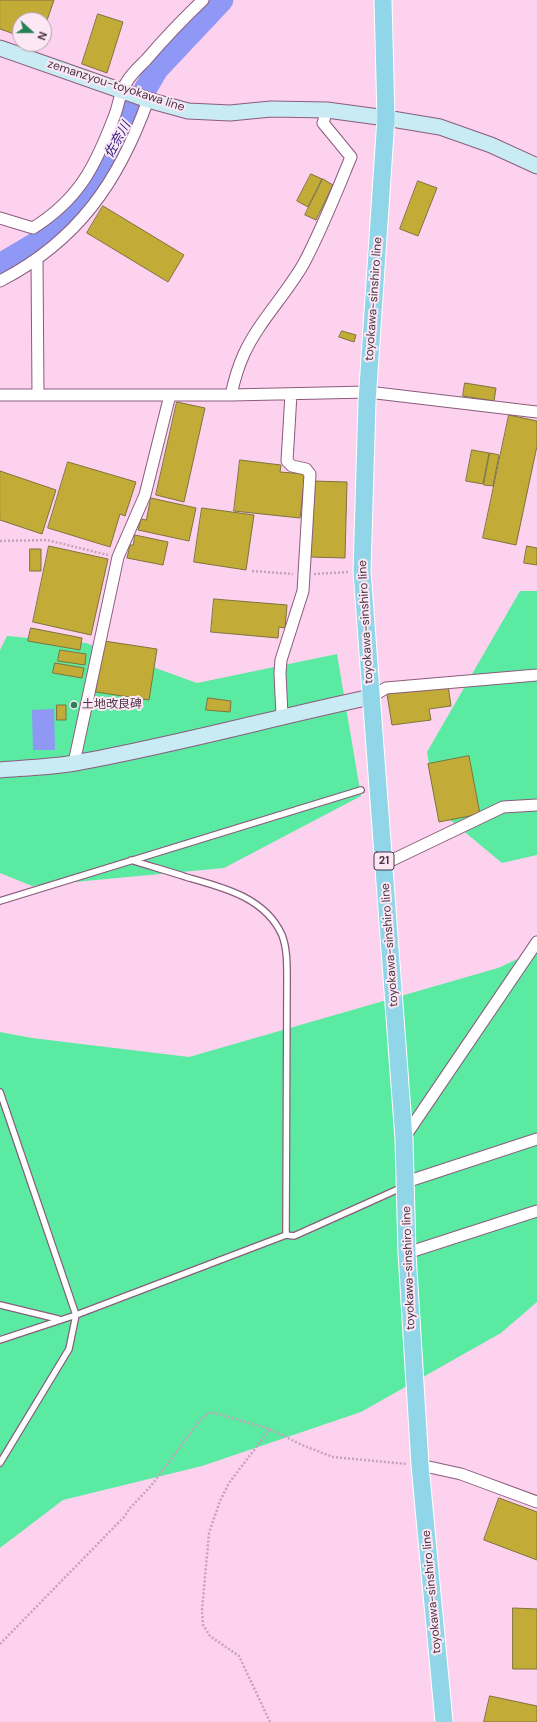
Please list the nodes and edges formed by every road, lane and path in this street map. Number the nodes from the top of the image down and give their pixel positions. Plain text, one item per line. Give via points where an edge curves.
1 (203, 0) edge
2 (384, 0) edge
3 (0, 48) edge
4 (122, 90) junction
5 (148, 100) junction
6 (327, 110) junction
7 (386, 118) junction
8 (537, 166) edge
9 (0, 218) edge
10 (37, 258) junction
11 (0, 281) edge
12 (368, 392) junction
13 (291, 394) junction
14 (0, 395) edge
15 (38, 395) junction
16 (170, 395) junction
17 (231, 395) junction
18 (537, 412) edge
19 (0, 540) edge
20 (118, 557) junction
21 (537, 674) edge
22 (370, 697) junction
23 (282, 716) junction
24 (74, 763) junction
25 (0, 770) edge
26 (361, 790) dead end
27 (537, 805) edge
28 (131, 860) junction
29 (384, 864) junction
30 (0, 901) edge
31 (537, 942) edge
32 (0, 1092) edge
33 (404, 1139) junction
34 (537, 1139) edge
35 (406, 1185) junction
36 (537, 1211) edge
37 (286, 1235) junction
38 (407, 1253) junction
39 (0, 1305) edge
40 (76, 1315) junction
41 (58, 1319) junction
42 (0, 1340) edge
43 (270, 1429) junction
44 (0, 1463) edge
45 (420, 1465) junction
46 (537, 1502) edge
47 (0, 1644) edge
48 (270, 1722) edge
49 (444, 1722) edge

1 - 4 street via 170,32 126,82
2 - 7 main road, toyokawa-sinshiro line / 21
3 - 4 main road, zemanzyou-toyokawa line
4 - 5 main road, zemanzyou-toyokawa line
4 - 9 street via 115,116 96,162 66,204 33,228
5 - 6 main road, zemanzyou-toyokawa line via 188,111 230,113 271,109
5 - 10 street via 121,162 99,198 80,223
6 - 7 main road, zemanzyou-toyokawa line
6 - 17 street via 323,123 351,157 322,227 303,264 244,354 237,369
7 - 8 main road, zemanzyou-toyokawa line via 440,127 491,145
7 - 12 main road, toyokawa-sinshiro line / 21
10 - 11 street
10 - 15 street
12 - 13 street
12 - 18 street
12 - 22 main road, toyokawa-sinshiro line / 21 via 362,571
13 - 17 street
13 - 23 street via 288,461 292,466 306,469 310,474 303,591 281,660
14 - 15 street
15 - 16 street
16 - 17 street
16 - 20 street via 145,495
19 - 20 path via 47,540
20 - 24 street
21 - 22 street via 386,688
22 - 23 main road
22 - 29 main road, toyokawa-sinshiro line / 21
23 - 24 main road via 198,738
24 - 25 main road
26 - 28 lane
27 - 29 street via 503,807
28 - 30 lane
28 - 37 lane via 228,889 260,908 275,923 282,936 286,952 287,977
29 - 33 main road, toyokawa-sinshiro line / 21
31 - 33 street
32 - 40 lane
33 - 35 main road, toyokawa-sinshiro line / 21
34 - 35 street
35 - 37 lane via 294,1236
35 - 38 main road, toyokawa-sinshiro line / 21
36 - 38 street
37 - 40 lane
38 - 45 main road, toyokawa-sinshiro line / 21
39 - 41 lane
40 - 41 lane
40 - 44 lane via 69,1349
41 - 42 lane
43 - 45 path via 333,1457
43 - 47 path via 211,1412 201,1419 151,1486 124,1517
43 - 48 path via 229,1483 220,1501 209,1533 202,1610 203,1624 210,1636 239,1656
45 - 46 street via 460,1474
45 - 49 main road, toyokawa-sinshiro line / 21

